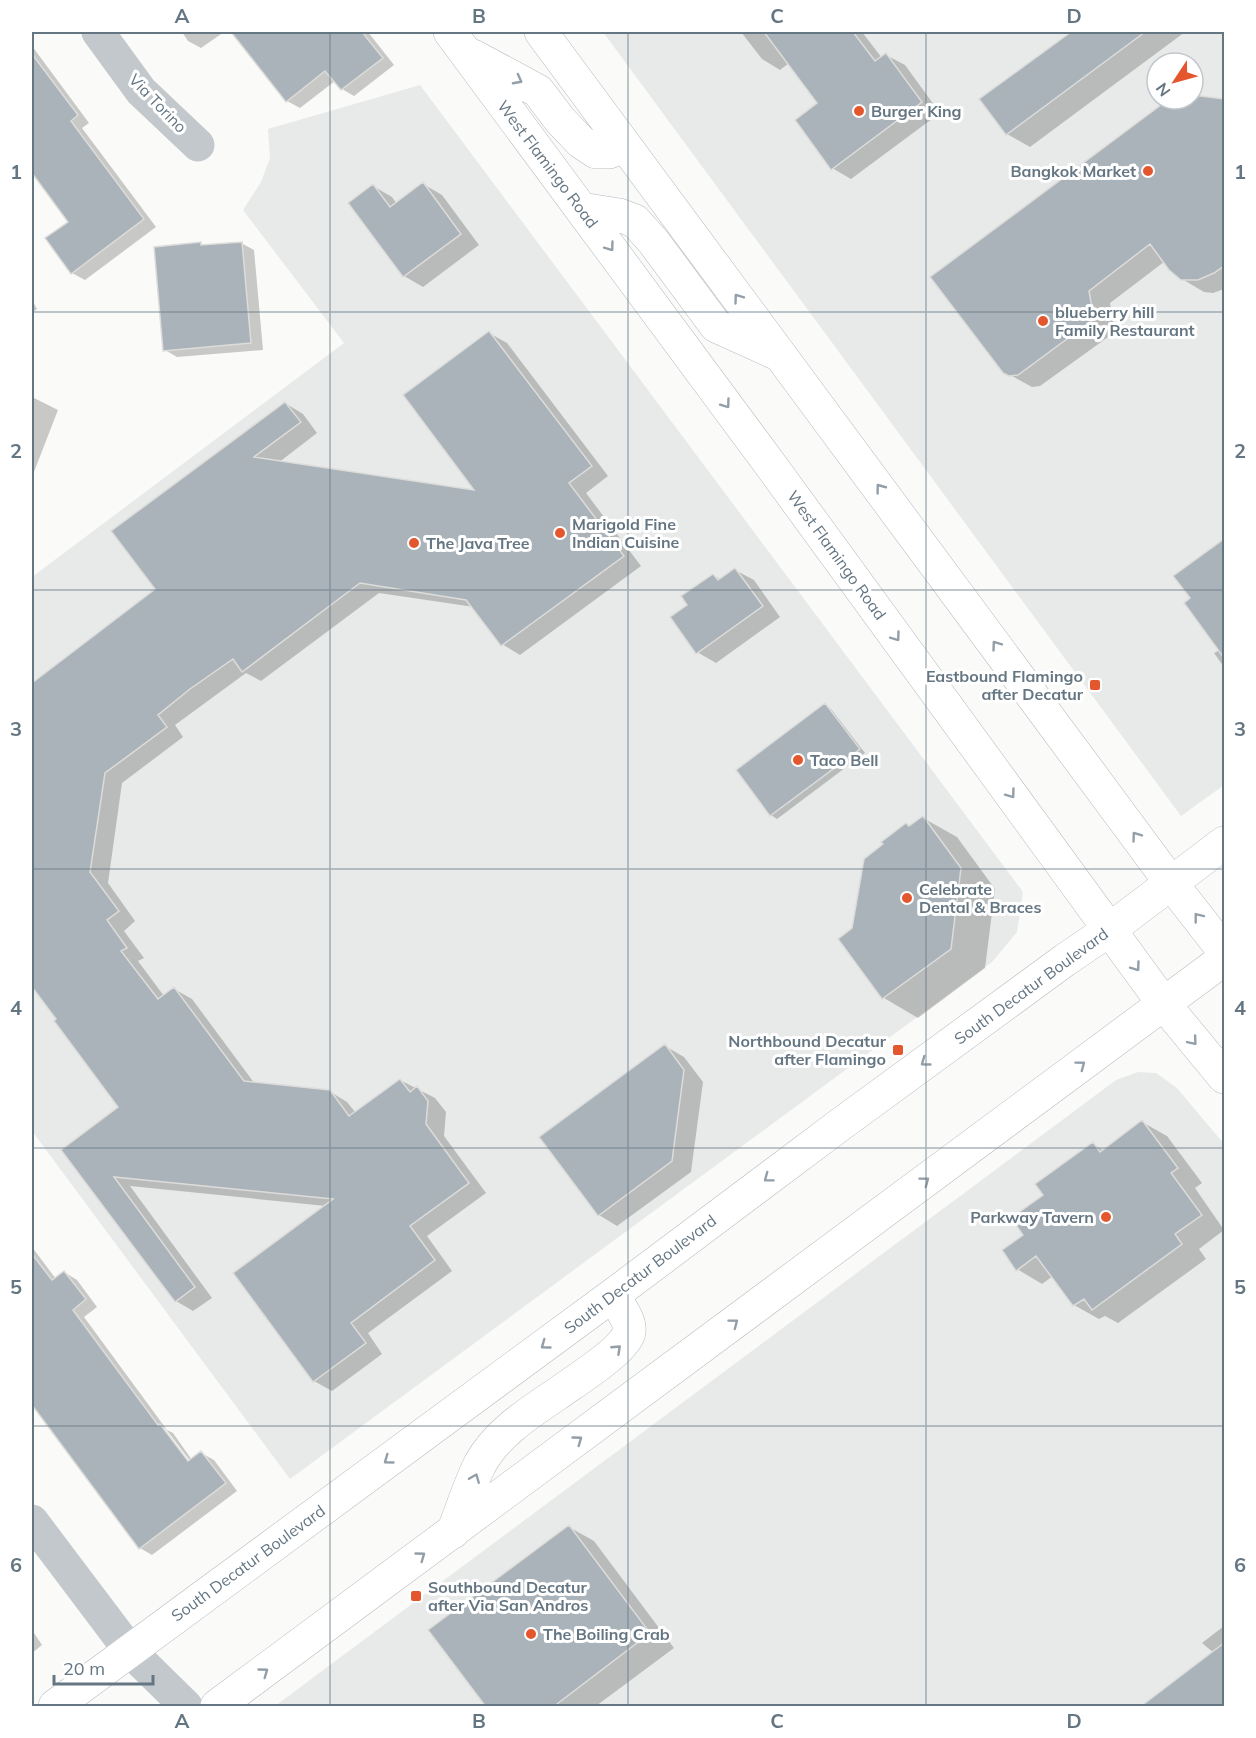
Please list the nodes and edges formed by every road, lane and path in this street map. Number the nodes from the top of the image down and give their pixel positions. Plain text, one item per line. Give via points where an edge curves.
1 (99, 32) edge
2 (541, 32) edge
3 (458, 42) edge
4 (198, 145) dead end
5 (624, 145) junction
6 (581, 209) junction
7 (779, 355) junction
8 (1224, 843) edge
9 (1171, 883) junction
10 (1109, 930) junction
11 (1224, 951) edge
12 (1224, 959) edge
13 (1163, 1003) junction
14 (1224, 1077) edge
15 (613, 1295) junction
16 (32, 1521) edge
17 (453, 1532) junction
18 (130, 1650) junction
19 (55, 1707) edge
20 (186, 1707) edge
21 (217, 1707) edge

1 - 4 street, Via Torino via 141,90
2 - 5 main road
3 -> 5 main road via 538,91 560,120 596,152 609,152
3 - 6 main road, West Flamingo Road
7 -> 5 main road
6 - 7 main road via 635,221 716,326
6 -> 10 main road, West Flamingo Road
9 -> 7 main road
8 - 9 main road, South Decatur Boulevard
9 - 10 main road, South Decatur Boulevard
11 -> 9 main road
10 -> 13 main road, West Flamingo Road
10 -> 15 main road, South Decatur Boulevard
12 - 13 main road
13 -> 14 main road, West Flamingo Road
17 -> 13 main road
17 -> 15 main road via 481,1463 495,1443 624,1343 629,1333 628,1322
15 -> 18 main road, South Decatur Boulevard
16 - 18 street
21 -> 17 main road
18 - 19 main road, South Decatur Boulevard
18 - 20 street

